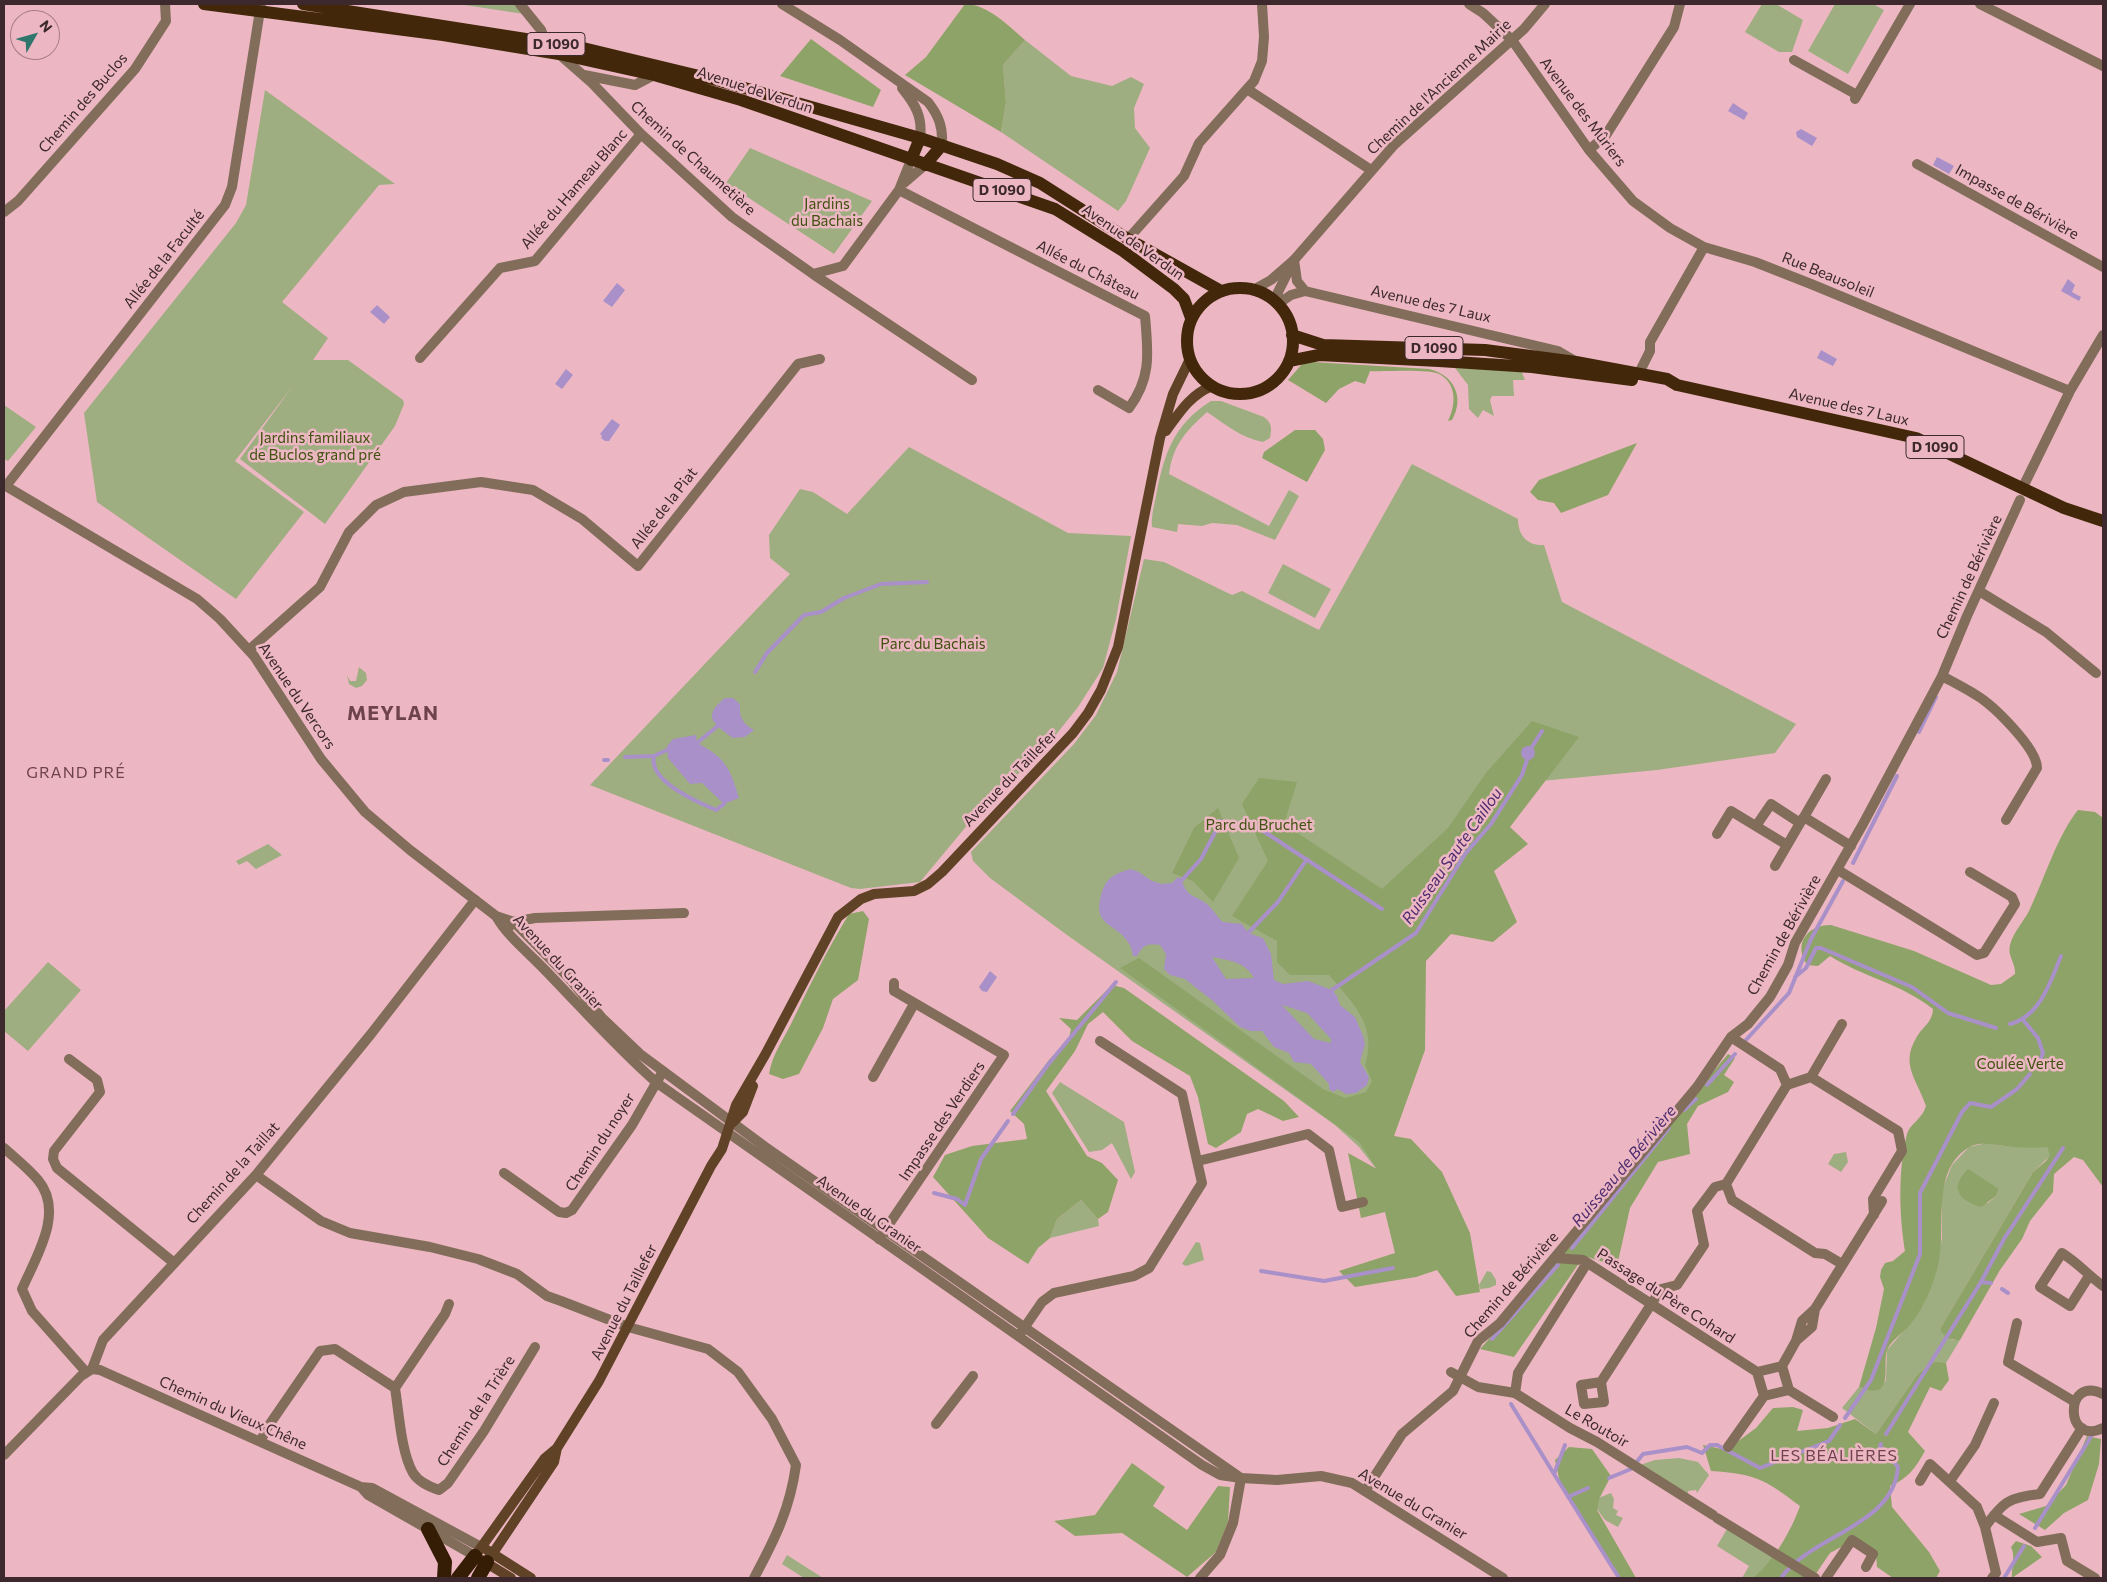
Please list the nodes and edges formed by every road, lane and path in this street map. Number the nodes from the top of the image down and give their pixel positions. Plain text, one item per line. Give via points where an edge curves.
1 (165, 4) edge
2 (212, 4) edge
3 (303, 4) edge
4 (520, 4) edge
5 (782, 4) edge
6 (1262, 4) edge
7 (1469, 4) edge
8 (1546, 4) edge
9 (1680, 4) edge
10 (1910, 4) edge
11 (1980, 4) edge
12 (261, 8) edge
13 (1512, 40) junction
14 (546, 42) junction
15 (559, 54) junction
16 (1794, 60) dead end
17 (2103, 66) edge
18 (583, 75) junction
19 (654, 76) junction
20 (895, 80) junction
21 (1247, 89) junction
22 (641, 134) junction
23 (920, 138) junction
24 (942, 145) junction
25 (1589, 150) junction
26 (911, 160) junction
27 (1916, 164) dead end
28 (925, 166) junction
29 (1371, 170) junction
30 (901, 186) junction
31 (4, 212) edge
32 (1128, 239) junction
33 (1704, 247) junction
34 (1294, 260) junction
35 (2103, 267) edge
36 (813, 274) junction
37 (1253, 290) junction
38 (1305, 291) junction
39 (1221, 292) junction
40 (1278, 304) junction
41 (1191, 318) junction
42 (1292, 335) junction
43 (2103, 335) edge
44 (420, 358) dead end
45 (820, 358) dead end
46 (1190, 359) junction
47 (1289, 361) junction
48 (1576, 362) junction
49 (1639, 373) junction
50 (972, 380) dead end
51 (1676, 385) junction
52 (1212, 386) junction
53 (1098, 390) dead end
54 (2070, 392) junction
55 (1160, 438) junction
56 (5, 486) edge
57 (2023, 488) junction
58 (2020, 500) dead end
59 (2103, 521) edge
60 (1979, 592) junction
61 (249, 650) junction
62 (2096, 674) dead end
63 (1942, 676) junction
64 (1826, 779) dead end
65 (1802, 820) junction
66 (2006, 820) dead end
67 (1756, 826) junction
68 (1717, 834) dead end
69 (1787, 845) junction
70 (1851, 846) junction
71 (1774, 866) dead end
72 (1838, 870) junction
73 (1970, 872) dead end
74 (475, 900) junction
75 (684, 913) dead end
76 (496, 916) junction
77 (514, 922) junction
78 (505, 931) junction
79 (894, 983) dead end
80 (914, 1004) junction
81 (1842, 1024) dead end
82 (1731, 1037) junction
83 (1100, 1041) dead end
84 (69, 1058) dead end
85 (663, 1071) junction
86 (873, 1077) dead end
87 (1810, 1077) junction
88 (657, 1083) junction
89 (1787, 1085) junction
90 (729, 1128) junction
91 (4, 1148) edge
92 (1198, 1161) junction
93 (504, 1173) dead end
94 (256, 1175) junction
95 (1726, 1184) junction
96 (1882, 1200) dead end
97 (1363, 1202) dead end
98 (1874, 1215) junction
99 (886, 1229) junction
100 (879, 1239) junction
101 (1555, 1258) junction
102 (172, 1262) junction
103 (1587, 1263) junction
104 (1842, 1264) junction
105 (2089, 1276) junction
106 (2103, 1286) edge
107 (1652, 1303) junction
108 (449, 1304) dead end
109 (2017, 1323) dead end
110 (628, 1327) junction
111 (1024, 1328) junction
112 (1018, 1338) junction
113 (535, 1348) dead end
114 (1782, 1366) junction
115 (89, 1370) junction
116 (1451, 1372) dead end
117 (1757, 1372) junction
118 (973, 1376) dead end
119 (1461, 1377) junction
120 (1601, 1382) dead end
121 (395, 1388) junction
122 (1789, 1390) junction
123 (1515, 1393) junction
124 (2103, 1394) edge
125 (1764, 1396) junction
126 (2075, 1402) junction
127 (1994, 1403) dead end
128 (1833, 1417) dead end
129 (936, 1424) dead end
130 (2082, 1428) junction
131 (2103, 1428) edge
132 (261, 1441) junction
133 (1728, 1447) dead end
134 (4, 1455) edge
135 (1240, 1478) junction
136 (1920, 1481) dead end
137 (1950, 1482) junction
138 (361, 1487) junction
139 (1365, 1491) junction
140 (1994, 1515) junction
141 (1986, 1527) junction
142 (428, 1529) junction
143 (484, 1554) junction
144 (1866, 1566) dead end
145 (444, 1578) edge
146 (458, 1578) edge
147 (478, 1578) edge
148 (511, 1578) edge
149 (531, 1578) edge
150 (754, 1578) edge
151 (1200, 1578) edge
152 (1504, 1578) edge
153 (1815, 1578) edge
154 (1826, 1578) edge
155 (1992, 1578) edge
156 (2095, 1578) edge

1 - 31 street, Chemin des Buclos via 166,22 135,69 18,201
2 - 12 main road, Avenue de Verdun / D 1090
3 - 14 main road, Avenue de Verdun / D 1090
4 - 14 street via 541,30
5 - 20 street
6 - 21 street via 1262,61
7 - 13 street, Avenue des Mûriers
8 - 13 street, Chemin de l'Ancienne Mairie
9 - 25 street via 1674,27 1606,135
10 - 16 street via 1856,98
11 - 17 street
12 - 15 main road, Avenue de Verdun / D 1090
12 - 56 street, Allée de la Faculté via 232,187 225,205
13 - 25 street, Avenue des Mûriers
13 - 29 street, Chemin de l'Ancienne Mairie via 1394,145
14 - 23 main road, Avenue de Verdun / D 1090 via 720,81
15 - 18 street, Chemin de Chaumetière
15 - 19 main road, Avenue de Verdun / D 1090
18 - 19 street, Chemin de Chaumetière via 635,85
18 - 22 street, Chemin de Chaumetière
19 - 26 main road, Avenue de Verdun / D 1090 via 741,100
20 - 23 street via 917,106 922,128
20 - 24 street via 928,102 938,114 943,131
21 - 29 street
21 - 32 street via 1199,143 1184,176
22 - 36 street, Chemin de Chaumetière via 732,217
22 - 44 street, Allée du Hameau Blanc via 534,261 500,268
23 - 24 main road, Avenue de Verdun / D 1090
23 - 26 main road
24 - 28 main road
24 - 32 main road, Avenue de Verdun / D 1090 via 1040,183
25 - 33 street, Avenue des Mûriers via 1633,201 1670,228
26 - 28 main road, Avenue de Verdun / D 1090
26 - 30 street
27 - 35 street, Impasse de Bérivière
28 - 30 street
28 - 41 main road, Avenue de Verdun / D 1090 via 1056,209 1174,289 1184,299
29 - 34 street, Chemin de l'Ancienne Mairie
30 - 36 street via 843,266
30 - 53 street, Allée du Château via 1145,316 1146,379 1139,395 1129,408
32 - 39 main road, Avenue de Verdun / D 1090
33 - 49 street via 1650,342 1650,351
33 - 54 street, Rue Beausoleil via 1811,284
34 - 37 street, Chemin de l'Ancienne Mairie via 1271,280
34 - 38 street via 1297,281
34 - 40 street, Chemin de l'Ancienne Mairie via 1278,292
36 - 50 street, Chemin de Chaumetière
37 - 39 main road via 1237,288
37 - 40 main road
38 - 40 street
38 - 48 street, Avenue des 7 Laux via 1558,350
39 - 41 main road via 1207,298
40 - 42 main road via 1290,324
41 - 46 main road via 1186,340
42 - 47 main road
42 - 48 main road, Avenue des 7 Laux / D 1090 via 1323,344 1485,350
43 - 54 street
45 - 61 street, Allée de la Piat via 798,364 638,566 582,519 532,490 481,482 404,492 376,505 348,533 320,587
46 - 52 main road via 1199,375
46 - 55 main road, Avenue du Taillefer via 1173,394
47 - 51 main road, D 1090 via 1319,355 1532,367
47 - 52 main road via 1280,376 1257,391 1238,394
48 - 49 main road, Avenue des 7 Laux / D 1090
49 - 51 main road, Avenue des 7 Laux / D 1090 via 1667,379
51 - 57 main road, Avenue des 7 Laux / D 1090 via 1916,438
52 - 55 main road, Avenue du Taillefer via 1184,405
54 - 57 street
55 - 90 main road, Avenue du Taillefer via 1118,647 1110,671 1088,713 1056,754 928,884 914,891 874,894 861,899 838,917 736,1105
56 - 61 street, Avenue du Vercors via 197,599
57 - 59 main road, Avenue des 7 Laux / D 1090 via 2064,508
58 - 60 street, Chemin de Bérivière
60 - 62 street via 2046,632
60 - 63 street, Chemin de Bérivière
61 - 74 street, Avenue du Vercors via 349,796 380,826
63 - 66 street via 1978,696 2013,727 2037,761 2037,768
63 - 70 street, Chemin de Bérivière
64 - 65 street
65 - 67 street via 1771,804
65 - 69 street
65 - 70 street
67 - 68 street via 1731,811
67 - 69 street
69 - 71 street
70 - 72 street, Chemin de Bérivière
72 - 73 street via 1977,955 1984,953 2014,904 2012,897
72 - 82 street, Chemin de Bérivière via 1795,944 1788,965 1770,997 1748,1024
74 - 76 street, Avenue du Vercors
74 - 94 street, Chemin de la Taillat
75 - 77 street via 539,917
76 - 77 street, Avenue du Granier
76 - 78 street, Avenue du Granier
77 - 78 street
77 - 85 street, Avenue du Granier via 564,972 602,1018
78 - 88 street, Avenue du Granier via 614,1044
79 - 80 street, Impasse des Verdiers via 894,991
80 - 86 street
80 - 99 street, Impasse des Verdiers via 1004,1056
81 - 87 street
82 - 89 street via 1780,1069
82 - 101 street, Chemin de Bérivière via 1697,1087
83 - 92 street via 1182,1094
84 - 102 street via 97,1080 100,1092 54,1151 57,1168
85 - 88 street, Chemin du noyer
85 - 90 street, Avenue du Granier
87 - 89 street
87 - 98 street via 1898,1131 1902,1151 1873,1199
88 - 90 street, Avenue du Granier
88 - 93 street, Chemin du noyer via 632,1125 572,1210 559,1212
89 - 95 street
90 - 99 street, Avenue du Granier
90 - 100 street, Avenue du Granier
90 - 110 main road, Avenue du Taillefer via 722,1149
91 - 115 street via 39,1181 51,1212 22,1289 32,1312
92 - 97 street via 1308,1134 1329,1150 1342,1207
92 - 111 street via 1202,1182 1149,1268 1134,1276 1054,1293 1042,1302
94 - 102 street, Chemin de la Taillat
94 - 110 street via 321,1221 350,1233 478,1259 517,1274 547,1296
95 - 104 street via 1732,1200 1815,1252
95 - 107 street via 1715,1187 1697,1211 1704,1245 1677,1285 1661,1289
96 - 98 street
98 - 104 street
99 - 100 street, Impasse des Verdiers
99 - 111 street, Avenue du Granier
100 - 112 street, Avenue du Granier
101 - 103 street, Passage du Père Cohard
101 - 119 street, Chemin de Bérivière via 1500,1323 1478,1342
102 - 115 street, Chemin de la Taillat via 103,1340
103 - 107 street, Passage du Père Cohard
103 - 123 street via 1518,1373
104 - 114 street via 1815,1309 1812,1327 1796,1341
105 - 105 street via 2082,1266 2062,1253 2040,1287 2070,1306
105 - 106 street
107 - 117 street, Passage du Père Cohard
107 - 120 street
108 - 121 street
109 - 126 street via 2008,1362
110 - 143 main road, Avenue du Taillefer via 600,1382 557,1448 544,1458
110 - 150 street via 708,1349 738,1372 772,1419 796,1465 789,1504 780,1529
111 - 112 street
111 - 135 street, Avenue du Granier
112 - 135 street, Avenue du Granier via 1202,1465 1220,1474
113 - 121 street, Chemin de la Trière via 484,1431 448,1483 438,1490 427,1486 414,1474 406,1451
114 - 117 street
114 - 122 street
115 - 132 street, Chemin du Vieux Chêne via 107,1373
115 - 134 street, Chemin de la Taillat
116 - 119 street, Le Routoir
117 - 125 street
118 - 129 street
119 - 123 street, Le Routoir via 1478,1388
119 - 139 street, Chemin de Bérivière via 1453,1392 1408,1427
121 - 132 street via 335,1349 320,1351
122 - 125 street
122 - 128 street
123 - 153 street, Le Routoir
124 - 126 street via 2088,1391
125 - 133 street
126 - 130 street via 2073,1414
127 - 137 street via 1975,1444
130 - 131 street via 2092,1431
130 - 140 street via 2040,1494 2007,1501
132 - 138 street, Chemin du Vieux Chêne
135 - 139 street, Avenue du Granier via 1277,1480 1321,1476 1342,1479
135 - 151 street via 1234,1523 1220,1555
136 - 137 street via 1930,1464
137 - 141 street via 1978,1507
138 - 142 street, Chemin du Vieux Chêne via 368,1495
138 - 143 street, Chemin du Vieux Chêne via 372,1488
139 - 152 street, Avenue du Granier
140 - 141 street
140 - 156 street via 2037,1542 2061,1538 2067,1561
141 - 155 street via 1996,1573
142 - 143 street, Chemin du Vieux Chêne
142 - 145 highway via 442,1552 446,1566
143 - 146 highway
143 - 147 highway
143 - 148 main road, Chemin du Vieux Chêne
143 - 149 main road, Chemin du Vieux Chêne
144 - 154 street via 1873,1554 1852,1540

